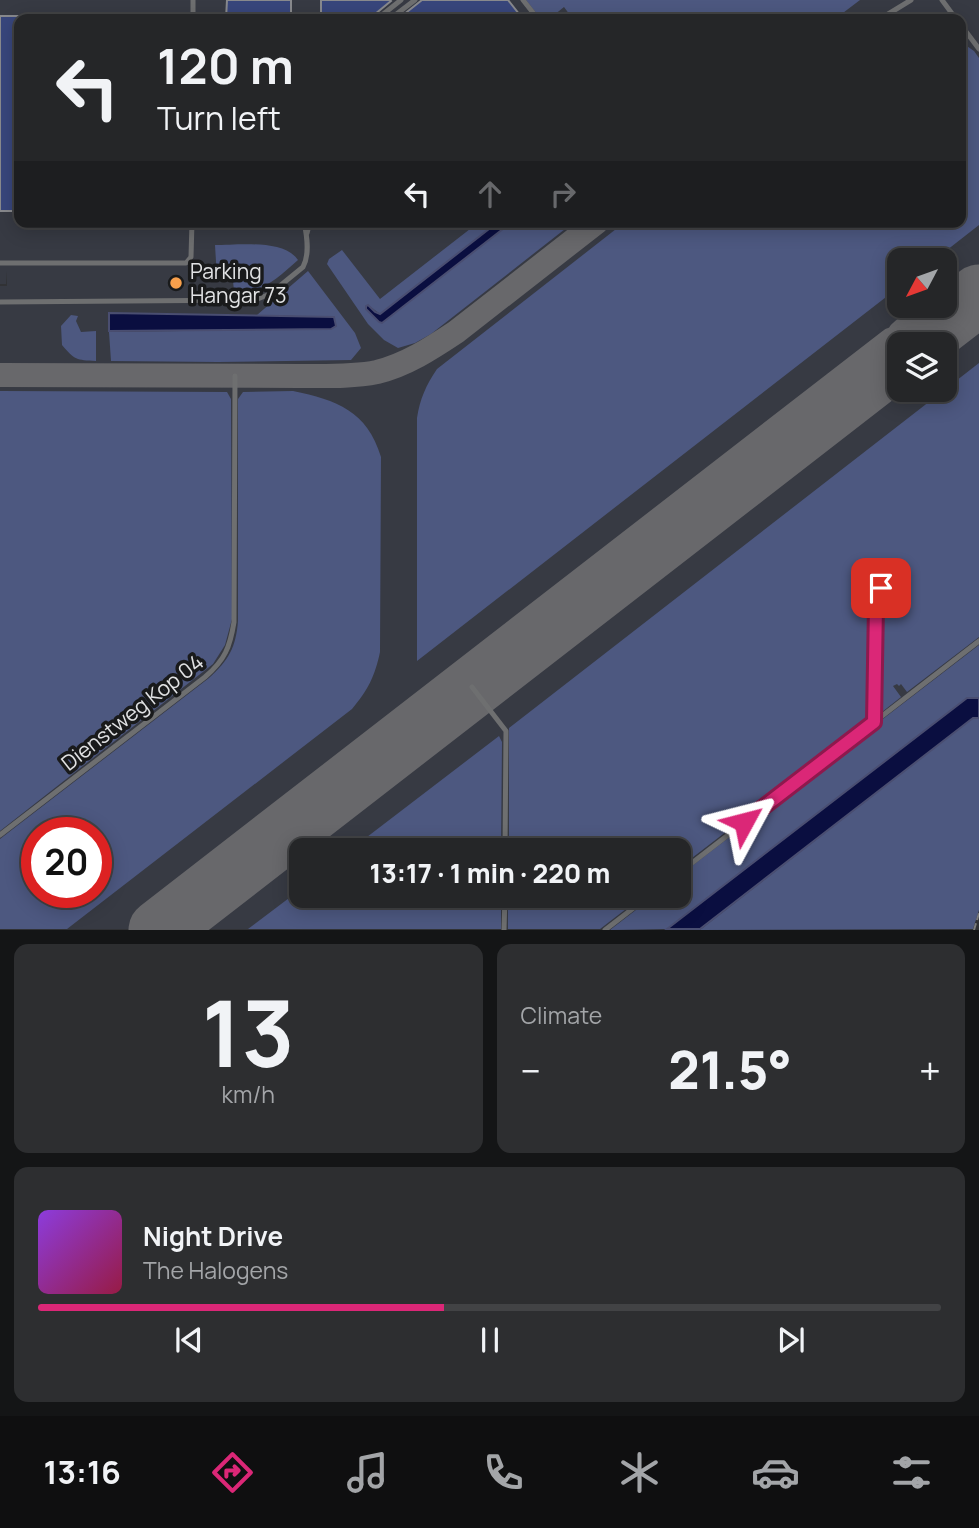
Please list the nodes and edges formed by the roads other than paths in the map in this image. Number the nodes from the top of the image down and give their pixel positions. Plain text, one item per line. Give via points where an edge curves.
1 (401, 0) edge
2 (415, 0) edge
3 (523, 0) edge
4 (911, 0) edge
5 (383, 14) edge
6 (397, 14) edge
7 (534, 14) edge
8 (888, 14) edge
9 (966, 32) edge
10 (979, 49) edge
11 (192, 228) edge
12 (305, 228) edge
13 (309, 228) edge
14 (307, 236) junction
15 (0, 263) edge
16 (0, 302) edge
17 (235, 376) dead end
18 (881, 588) dead end
19 (979, 641) edge
20 (472, 687) dead end
21 (874, 722) junction
22 (0, 835) edge
23 (505, 838) edge
24 (691, 864) edge
25 (505, 908) edge
26 (633, 908) edge
27 (504, 929) edge
28 (605, 929) edge

1 - 5 lane
2 - 6 lane
3 - 7 lane
4 - 8 lane
9 - 10 lane
11 - 15 lane via 191,257 186,263
12 - 14 lane
13 - 14 lane
14 - 16 lane via 303,267 270,294 255,300
17 - 22 lane, Dienstweg Kop 04 via 234,622 227,652 205,677
18 - 21 lane via 876,605
19 - 21 lane
20 - 23 lane via 506,731
21 - 24 lane
25 - 27 lane
26 - 28 lane

